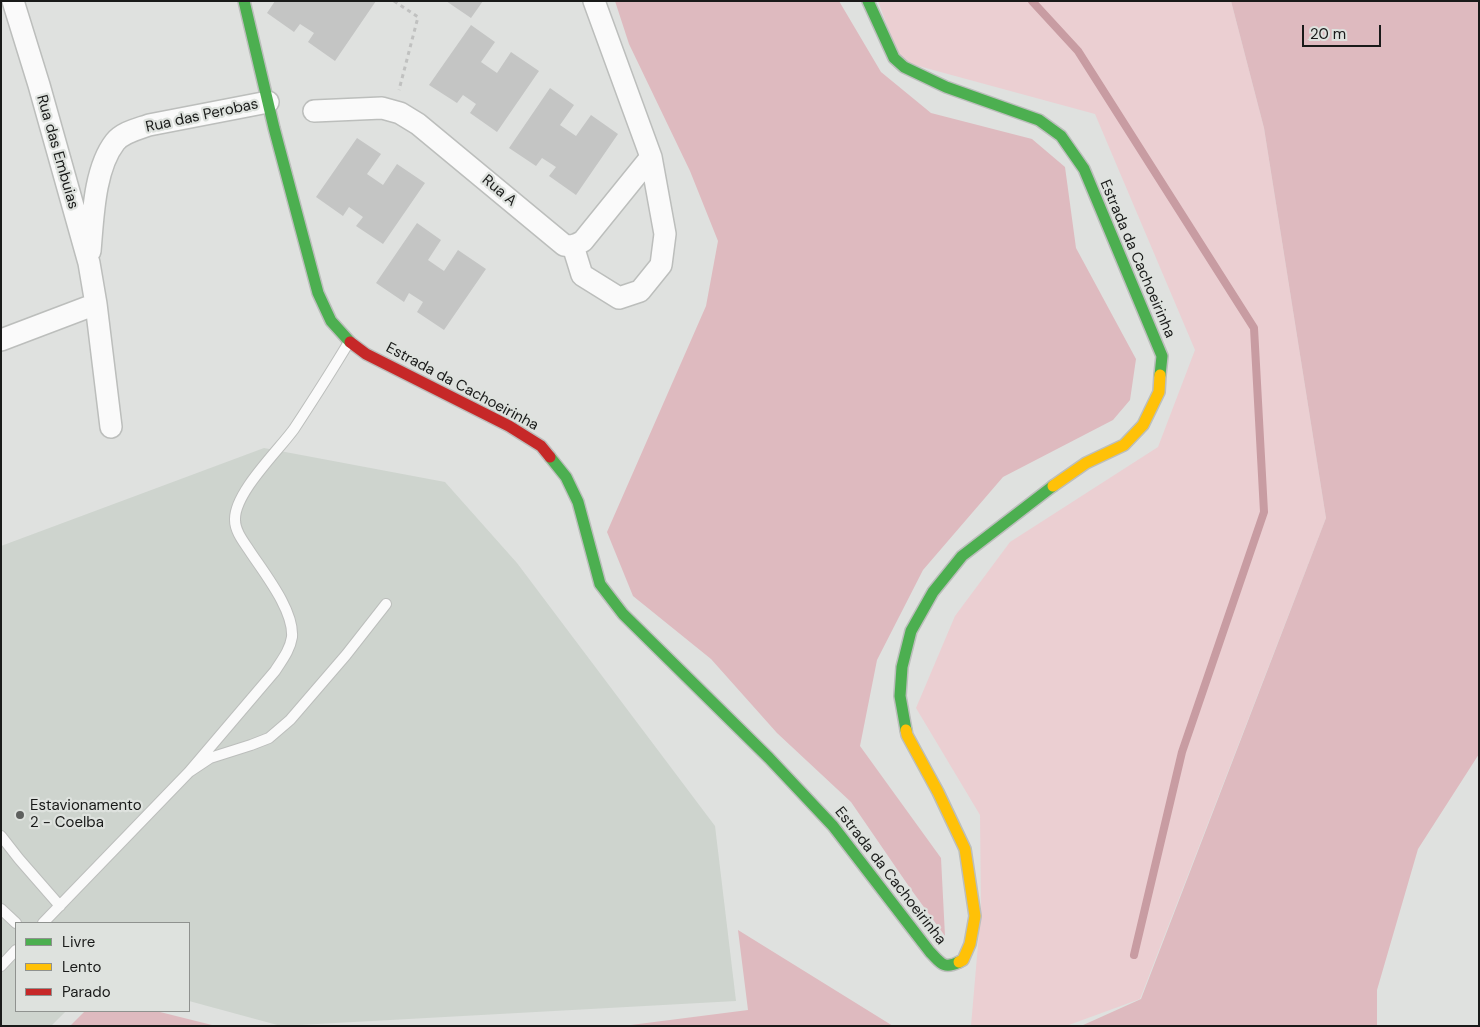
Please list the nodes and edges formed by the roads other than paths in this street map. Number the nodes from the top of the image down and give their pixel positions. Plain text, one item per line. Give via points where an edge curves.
1 (13, 1) edge
2 (244, 1) edge
3 (594, 1) edge
4 (868, 1) edge
5 (268, 102) junction
6 (314, 111) dead end
7 (651, 157) junction
8 (573, 246) junction
9 (88, 264) junction
10 (96, 304) junction
11 (1, 340) edge
12 (349, 342) junction
13 (111, 427) dead end
14 (386, 604) dead end
15 (189, 772) junction
16 (1, 836) edge
17 (60, 906) junction
18 (1, 909) edge
19 (15, 922) edge
20 (43, 922) edge
21 (15, 951) edge
22 (1, 966) edge

1 - 9 street, Rua das Embuias
2 - 5 street, Estrada da Cachoeirinha
3 - 7 street
4 - 12 street, Estrada da Cachoeirinha via 894,58 904,67 946,87 1039,120 1061,136 1084,169 1162,356 1159,392 1143,425 1124,445 1086,463 962,556 933,592 911,631 902,667 900,696 907,735 965,849 975,916 970,944 963,960 951,966 943,965 930,952 833,826 623,614 600,584 578,502 566,477 540,446 509,426 366,354
5 - 9 street, Rua das Perobas via 150,125 131,131 116,141 100,175
5 - 12 street, Estrada da Cachoeirinha via 318,293 335,328
6 - 8 street, Rua A via 382,108 418,124 564,245
7 - 8 street via 583,241
7 - 8 street via 665,234 661,265 640,291 620,298 582,275
9 - 10 street, Rua das Embuias
10 - 11 street
10 - 13 street, Rua das Embuias
12 - 15 lane via 292,431 247,488 237,506 235,520 239,534 284,604 291,620 292,638 275,671
14 - 15 lane via 346,655 269,738 210,758
15 - 17 lane
16 - 17 lane
17 - 20 lane
18 - 19 lane
21 - 22 lane

